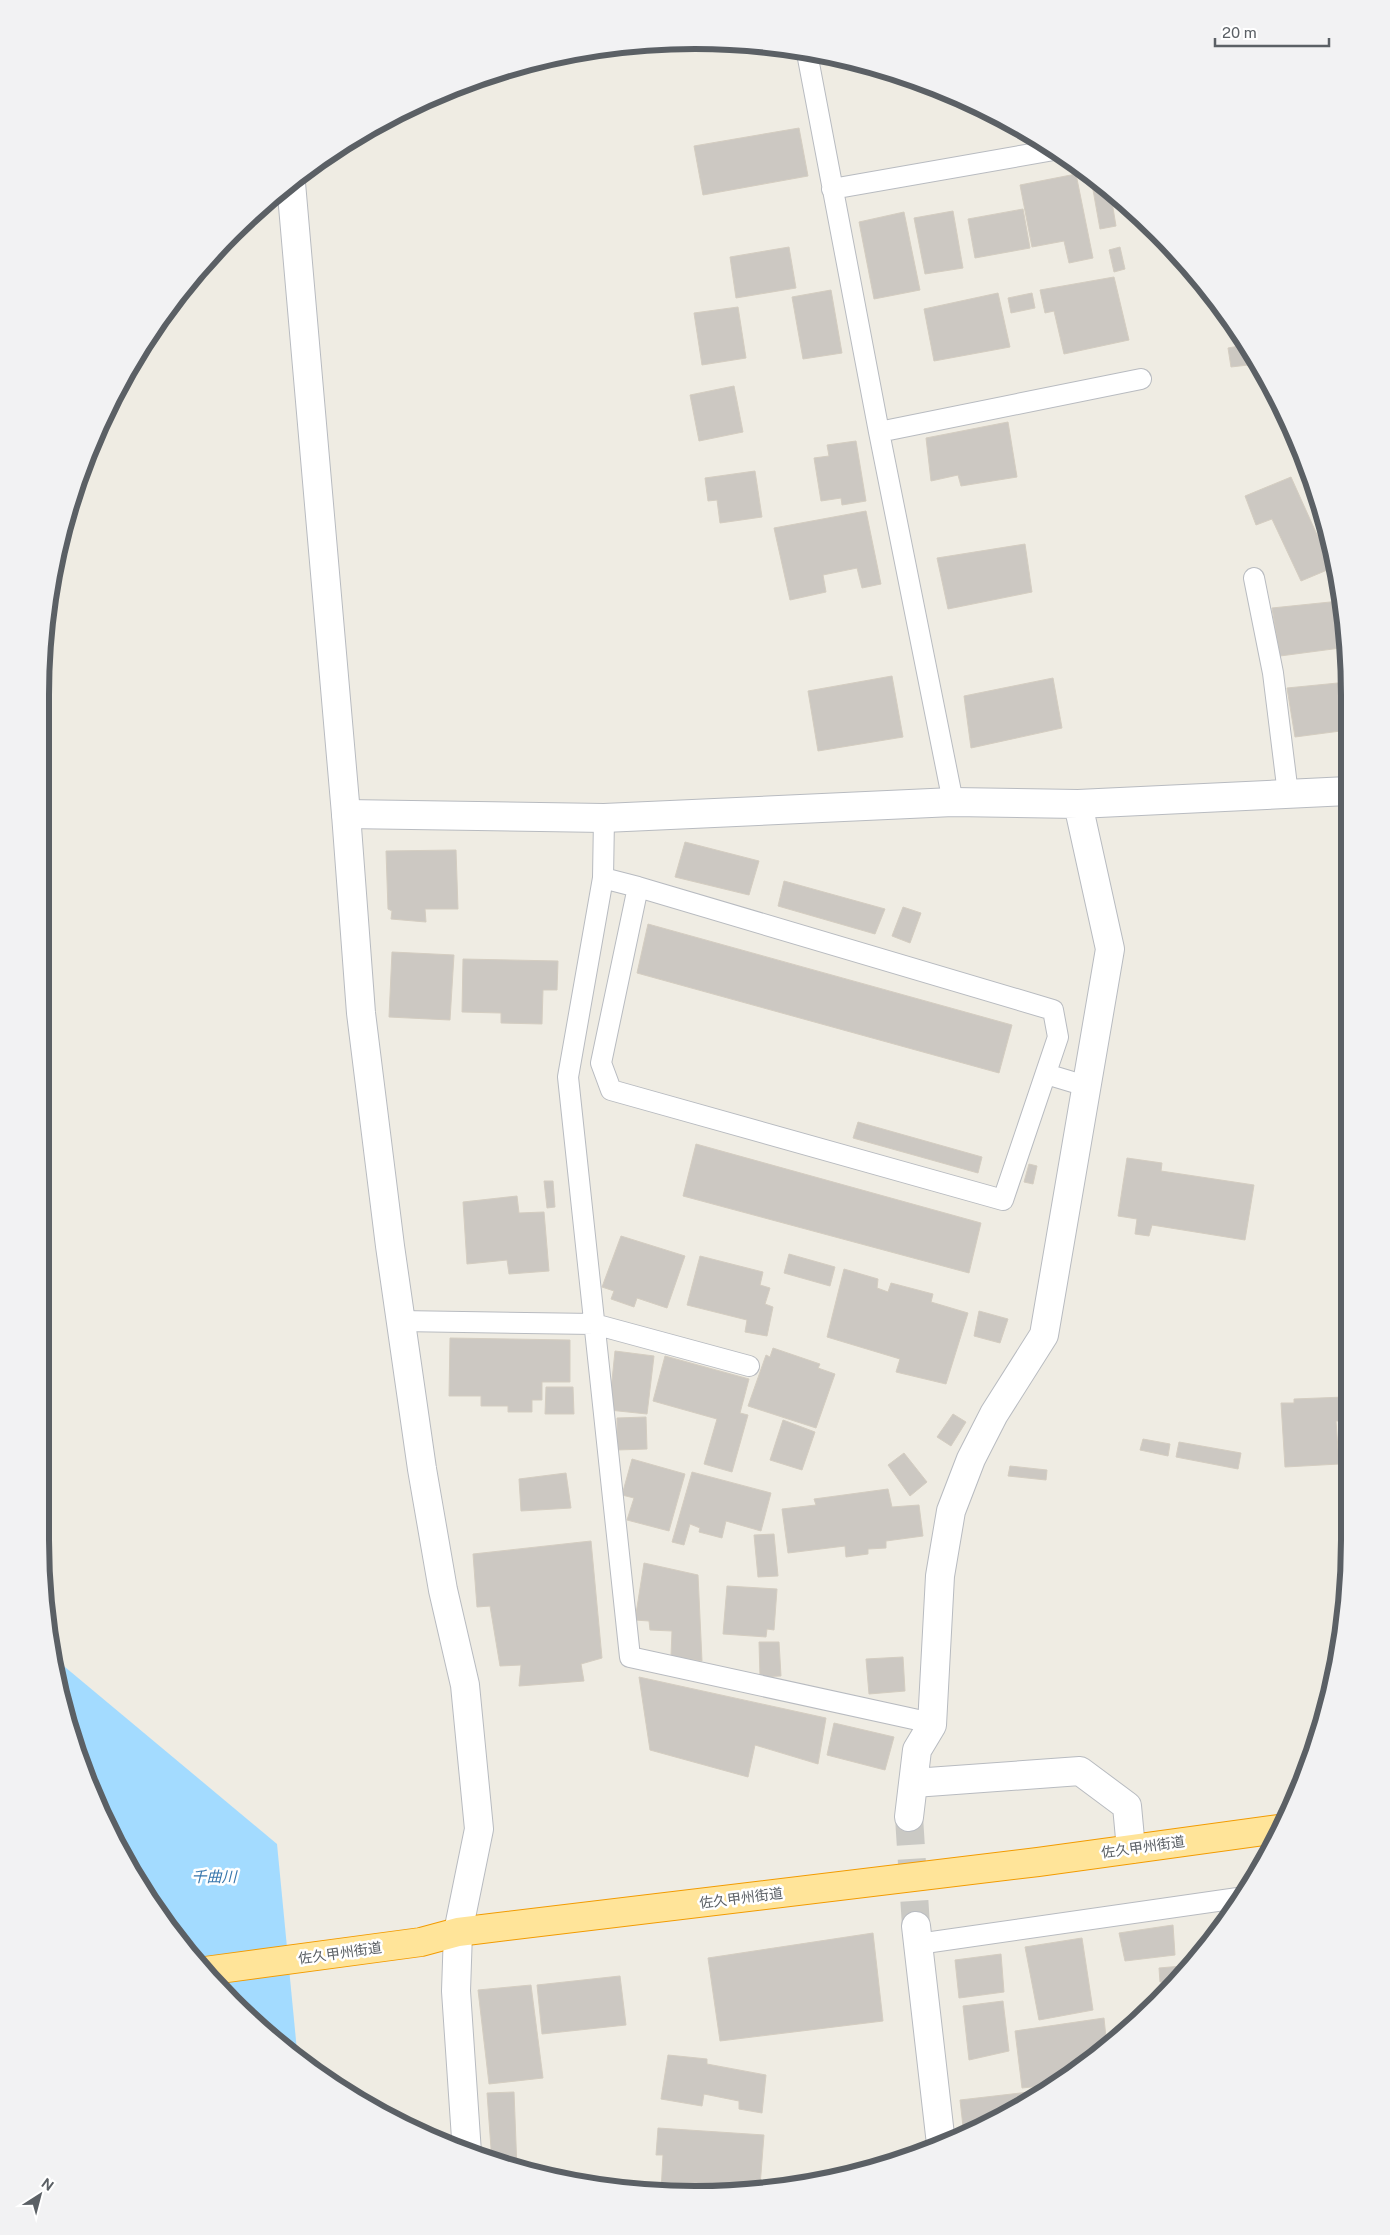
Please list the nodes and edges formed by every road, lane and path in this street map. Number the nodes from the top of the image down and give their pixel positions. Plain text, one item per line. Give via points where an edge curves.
1 (808, 59) edge
2 (1044, 152) edge
3 (832, 189) junction
4 (292, 190) edge
5 (1141, 379) dead end
6 (879, 432) junction
7 (1254, 578) dead end
8 (1341, 790) edge
9 (1288, 794) junction
10 (953, 802) junction
11 (1078, 804) junction
12 (346, 814) junction
13 (604, 818) junction
14 (603, 878) junction
15 (638, 887) junction
16 (1046, 1074) junction
17 (1086, 1086) junction
18 (400, 1321) junction
19 (594, 1324) junction
20 (749, 1366) dead end
21 (932, 1725) junction
22 (914, 1783) junction
23 (909, 1818) tunnel mouth
24 (1273, 1830) edge
25 (1131, 1849) junction
26 (1232, 1899) edge
27 (458, 1932) junction
28 (917, 1935) joint
29 (213, 1970) edge
30 (939, 2138) edge
31 (466, 2144) edge

1 - 3 lane
2 - 3 lane
3 - 6 lane
4 - 12 street
5 - 6 lane
6 - 10 lane
7 - 9 lane via 1273,672
8 - 9 street
9 - 11 street
10 - 11 street
10 - 13 street
11 - 17 street via 1110,949
12 - 13 street
12 - 18 street via 361,1013
13 - 14 lane
14 - 15 lane
14 - 19 lane via 568,1077
15 - 16 lane via 1053,1010 1058,1037
15 - 16 lane via 601,1063 611,1090 1003,1200
16 - 17 lane
17 - 21 street via 1044,1335 994,1414 951,1511 940,1576
18 - 19 lane
18 - 27 street via 442,1590 465,1684 479,1829
19 - 20 lane
19 - 21 lane via 630,1657
21 - 22 street via 917,1750
22 - 23 street
22 - 25 street via 1080,1772 1127,1806
24 - 25 highway, 佐久甲州街道
25 - 27 highway, 佐久甲州街道
26 - 28 lane
27 - 29 highway, 佐久甲州街道 via 421,1942
27 - 31 street via 456,1992
28 - 30 street

